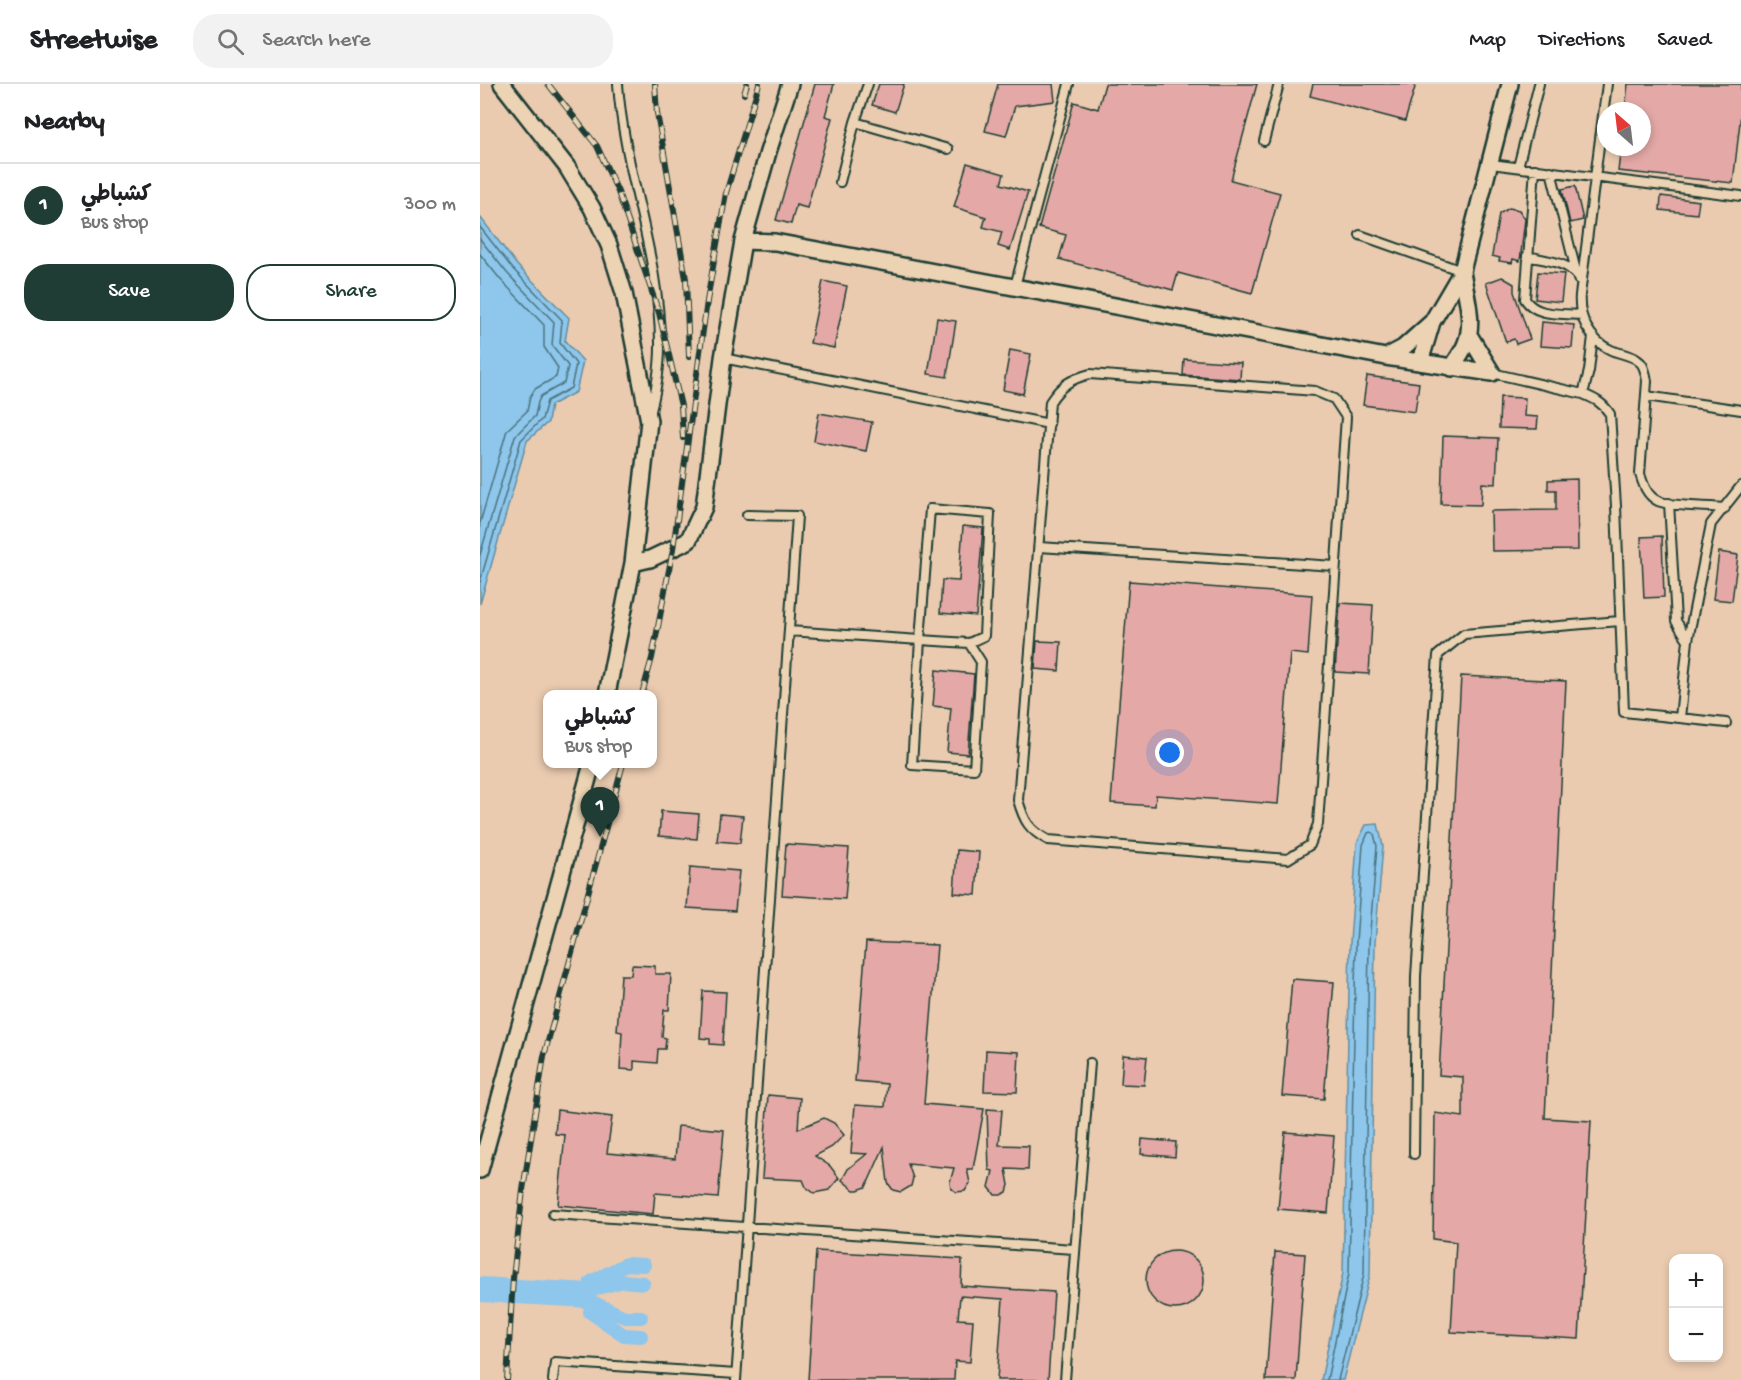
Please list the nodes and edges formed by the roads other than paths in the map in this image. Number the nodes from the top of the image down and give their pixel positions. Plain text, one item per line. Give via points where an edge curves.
1 (502, 84) edge
2 (618, 84) edge
3 (790, 84) edge
4 (868, 84) edge
5 (1068, 84) edge
6 (1279, 84) edge
7 (1510, 84) edge
8 (1539, 84) edge
9 (1607, 84) edge
10 (855, 122) junction
11 (1264, 141) dead end
12 (948, 149) dead end
13 (1491, 164) junction
14 (1518, 167) junction
15 (1535, 170) junction
16 (1551, 171) junction
17 (1594, 177) junction
18 (840, 182) dead end
19 (1741, 196) edge
20 (1360, 236) dead end
21 (743, 241) junction
22 (1527, 256) junction
23 (1462, 271) junction
24 (1578, 279) junction
25 (1015, 286) junction
26 (1580, 295) junction
27 (1581, 315) junction
28 (1432, 322) junction
29 (1469, 335) junction
30 (1593, 336) junction
31 (1386, 357) junction
32 (723, 358) junction
33 (1420, 362) junction
34 (1452, 368) junction
35 (1492, 373) junction
36 (1583, 394) junction
37 (1646, 396) junction
38 (1741, 410) edge
39 (649, 421) junction
40 (1049, 424) junction
41 (1741, 486) edge
42 (1669, 503) junction
43 (1725, 508) junction
44 (747, 515) dead end
45 (1039, 547) junction
46 (633, 563) junction
47 (1335, 566) junction
48 (1620, 621) junction
49 (789, 631) junction
50 (920, 640) junction
51 (1688, 640) junction
52 (969, 643) junction
53 (608, 690) edge
54 (1680, 717) junction
55 (1726, 723) dead end
56 (591, 768) edge
57 (1090, 1063) dead end
58 (1414, 1154) dead end
59 (480, 1170) edge
60 (553, 1214) dead end
61 (747, 1227) junction
62 (1074, 1249) junction
63 (736, 1377) edge
64 (553, 1380) edge
65 (1065, 1380) edge

1 - 39 street via 567,167 609,245 624,293
2 - 39 lane via 626,151 649,249 658,313 658,377
3 - 21 street
4 - 10 lane
5 - 25 lane
6 - 11 lane
7 - 13 street
8 - 14 lane
9 - 17 lane
10 - 12 lane
10 - 18 lane
13 - 14 lane
13 - 23 street
14 - 15 lane
15 - 16 lane
15 - 22 lane
16 - 17 lane
16 - 24 lane
17 - 19 lane
17 - 26 lane
20 - 23 lane
21 - 25 street via 775,242
21 - 32 street
22 - 24 lane via 1564,265
22 - 27 lane via 1524,290 1530,306 1538,311
23 - 28 street
23 - 29 street
24 - 26 lane
25 - 31 street
26 - 27 lane
27 - 30 lane
28 - 31 street via 1403,348
28 - 33 street
29 - 34 street
29 - 35 street
30 - 36 lane
30 - 37 lane via 1602,345 1634,357 1641,364 1647,381
31 - 33 street
32 - 40 lane
32 - 46 street via 704,507 698,524 688,541
33 - 34 street
34 - 35 street
35 - 36 lane
36 - 48 lane via 1595,398 1610,414
37 - 38 lane
37 - 42 lane via 1640,474 1648,494
39 - 46 street
40 - 45 lane
40 - 47 lane via 1050,402 1059,387 1090,374 1315,391 1334,399 1346,417
41 - 43 lane
42 - 43 lane
42 - 51 lane via 1676,621
43 - 51 lane via 1711,524
44 - 49 lane via 797,516
45 - 47 lane
45 - 47 lane via 1018,800 1022,815 1034,832 1048,840 1288,859 1310,845 1318,824
46 - 53 street
48 - 54 lane via 1624,712
48 - 58 lane via 1464,634 1437,654 1416,976
49 - 50 lane
49 - 61 lane
50 - 52 lane
50 - 52 lane via 912,765 974,769 981,662
50 - 52 lane via 930,510 990,513 984,636
51 - 54 lane
54 - 55 lane
56 - 59 street
57 - 62 lane
60 - 61 lane
61 - 62 lane
61 - 63 lane
62 - 65 lane
63 - 64 lane via 555,1362

